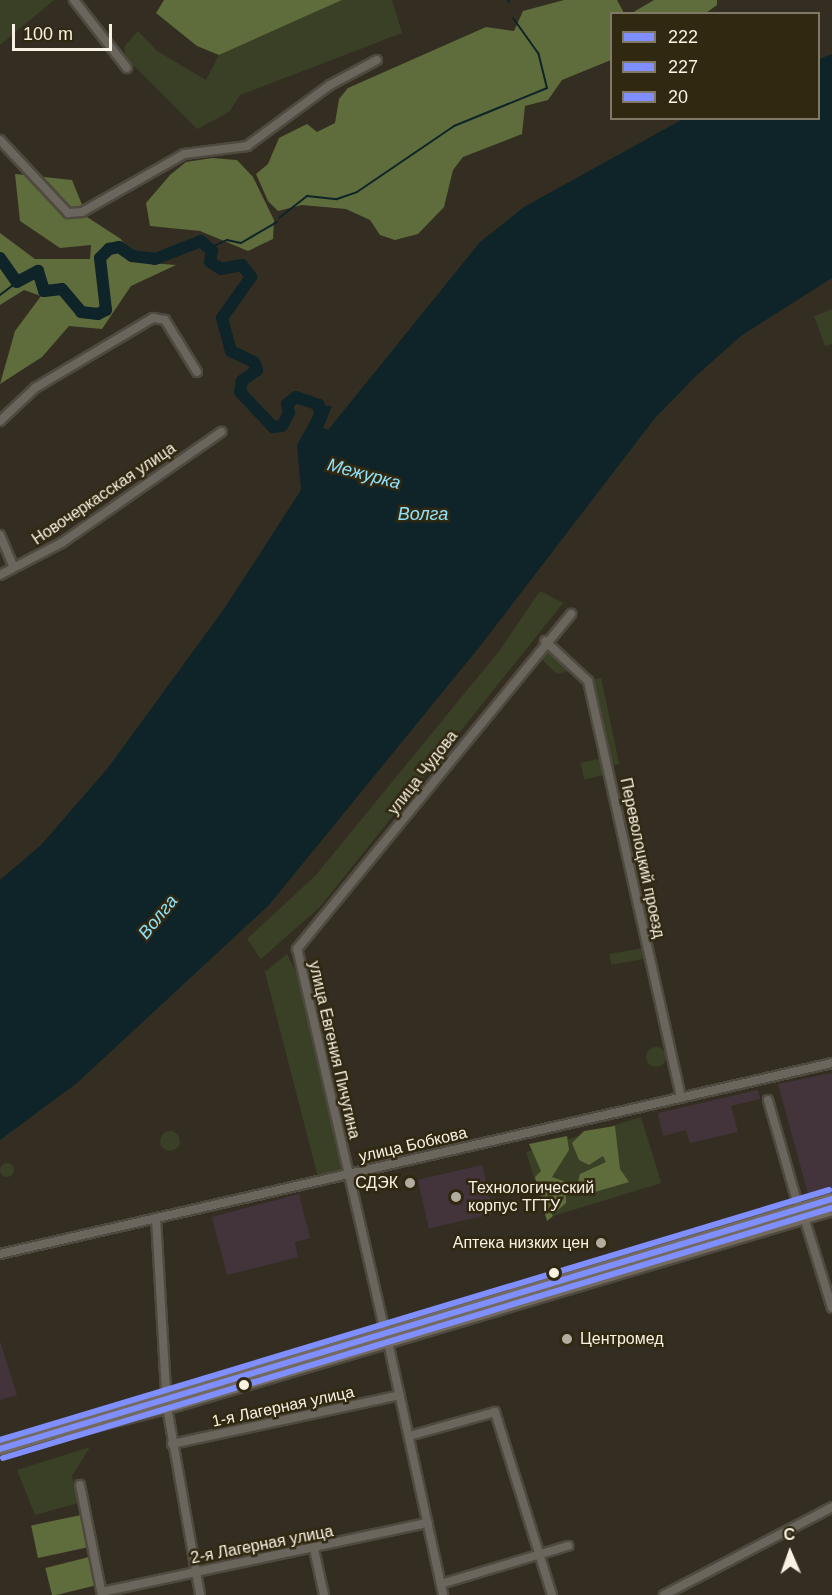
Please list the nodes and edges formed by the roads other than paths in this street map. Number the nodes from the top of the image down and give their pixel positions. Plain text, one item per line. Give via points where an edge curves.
1 (74, 0) edge
2 (377, 60) dead end
3 (127, 68) dead end
4 (0, 140) edge
5 (197, 372) dead end
6 (0, 421) edge
7 (221, 432) dead end
8 (0, 535) edge
9 (13, 566) junction
10 (0, 575) edge
11 (571, 614) dead end
12 (545, 641) junction
13 (297, 949) joint
14 (832, 1063) edge
15 (681, 1098) junction
16 (768, 1100) dead end
17 (349, 1174) junction
18 (832, 1199) edge
19 (832, 1209) edge
20 (803, 1211) junction
21 (156, 1218) junction
22 (0, 1254) edge
23 (832, 1308) edge
24 (388, 1335) junction
25 (400, 1395) junction
26 (166, 1402) junction
27 (409, 1437) junction
28 (172, 1444) junction
29 (0, 1449) edge
30 (80, 1485) dead end
31 (832, 1507) edge
32 (428, 1523) junction
33 (568, 1546) dead end
34 (314, 1549) junction
35 (540, 1555) junction
36 (195, 1572) junction
37 (441, 1584) junction
38 (102, 1594) edge
39 (200, 1595) edge
40 (324, 1595) edge
41 (443, 1595) edge
42 (552, 1595) edge
43 (664, 1595) edge

1 - 3 street via 90,27
2 - 4 street via 330,85 247,146 184,154 94,208 68,213
5 - 6 street via 160,316 35,388
7 - 9 street, Новочеркасская улица via 63,542
8 - 9 street
9 - 10 street, Новочеркасская улица
11 - 12 street, улица Чудова
12 - 13 street, улица Чудова
12 - 15 street, Переволоцкий проезд via 588,681
13 - 17 street, улица Евгения Пичугина
14 - 15 street, улица Бобкова
15 - 17 street, улица Бобкова
16 - 20 street
17 - 21 street, улица Бобкова
17 - 24 street, улица Евгения Пичугина
18 - 20 main road
19 - 20 main road
20 - 23 street
20 - 24 main road
21 - 22 street, улица Бобкова
21 - 26 street
24 - 25 street, улица Евгения Пичугина
24 - 26 main road
25 - 27 street, улица Евгения Пичугина
25 - 28 street, 1-я Лагерная улица
26 - 28 street
26 - 29 main road
27 - 32 street, улица Евгения Пичугина
27 - 35 street via 495,1412
28 - 36 street
30 - 38 street
31 - 43 street
32 - 34 street, 2-я Лагерная улица
32 - 37 street, улица Евгения Пичугина
33 - 35 street
34 - 36 street, 2-я Лагерная улица
34 - 40 street
35 - 37 street
35 - 42 street
36 - 38 street, 2-я Лагерная улица
36 - 39 street
37 - 41 street, улица Евгения Пичугина

